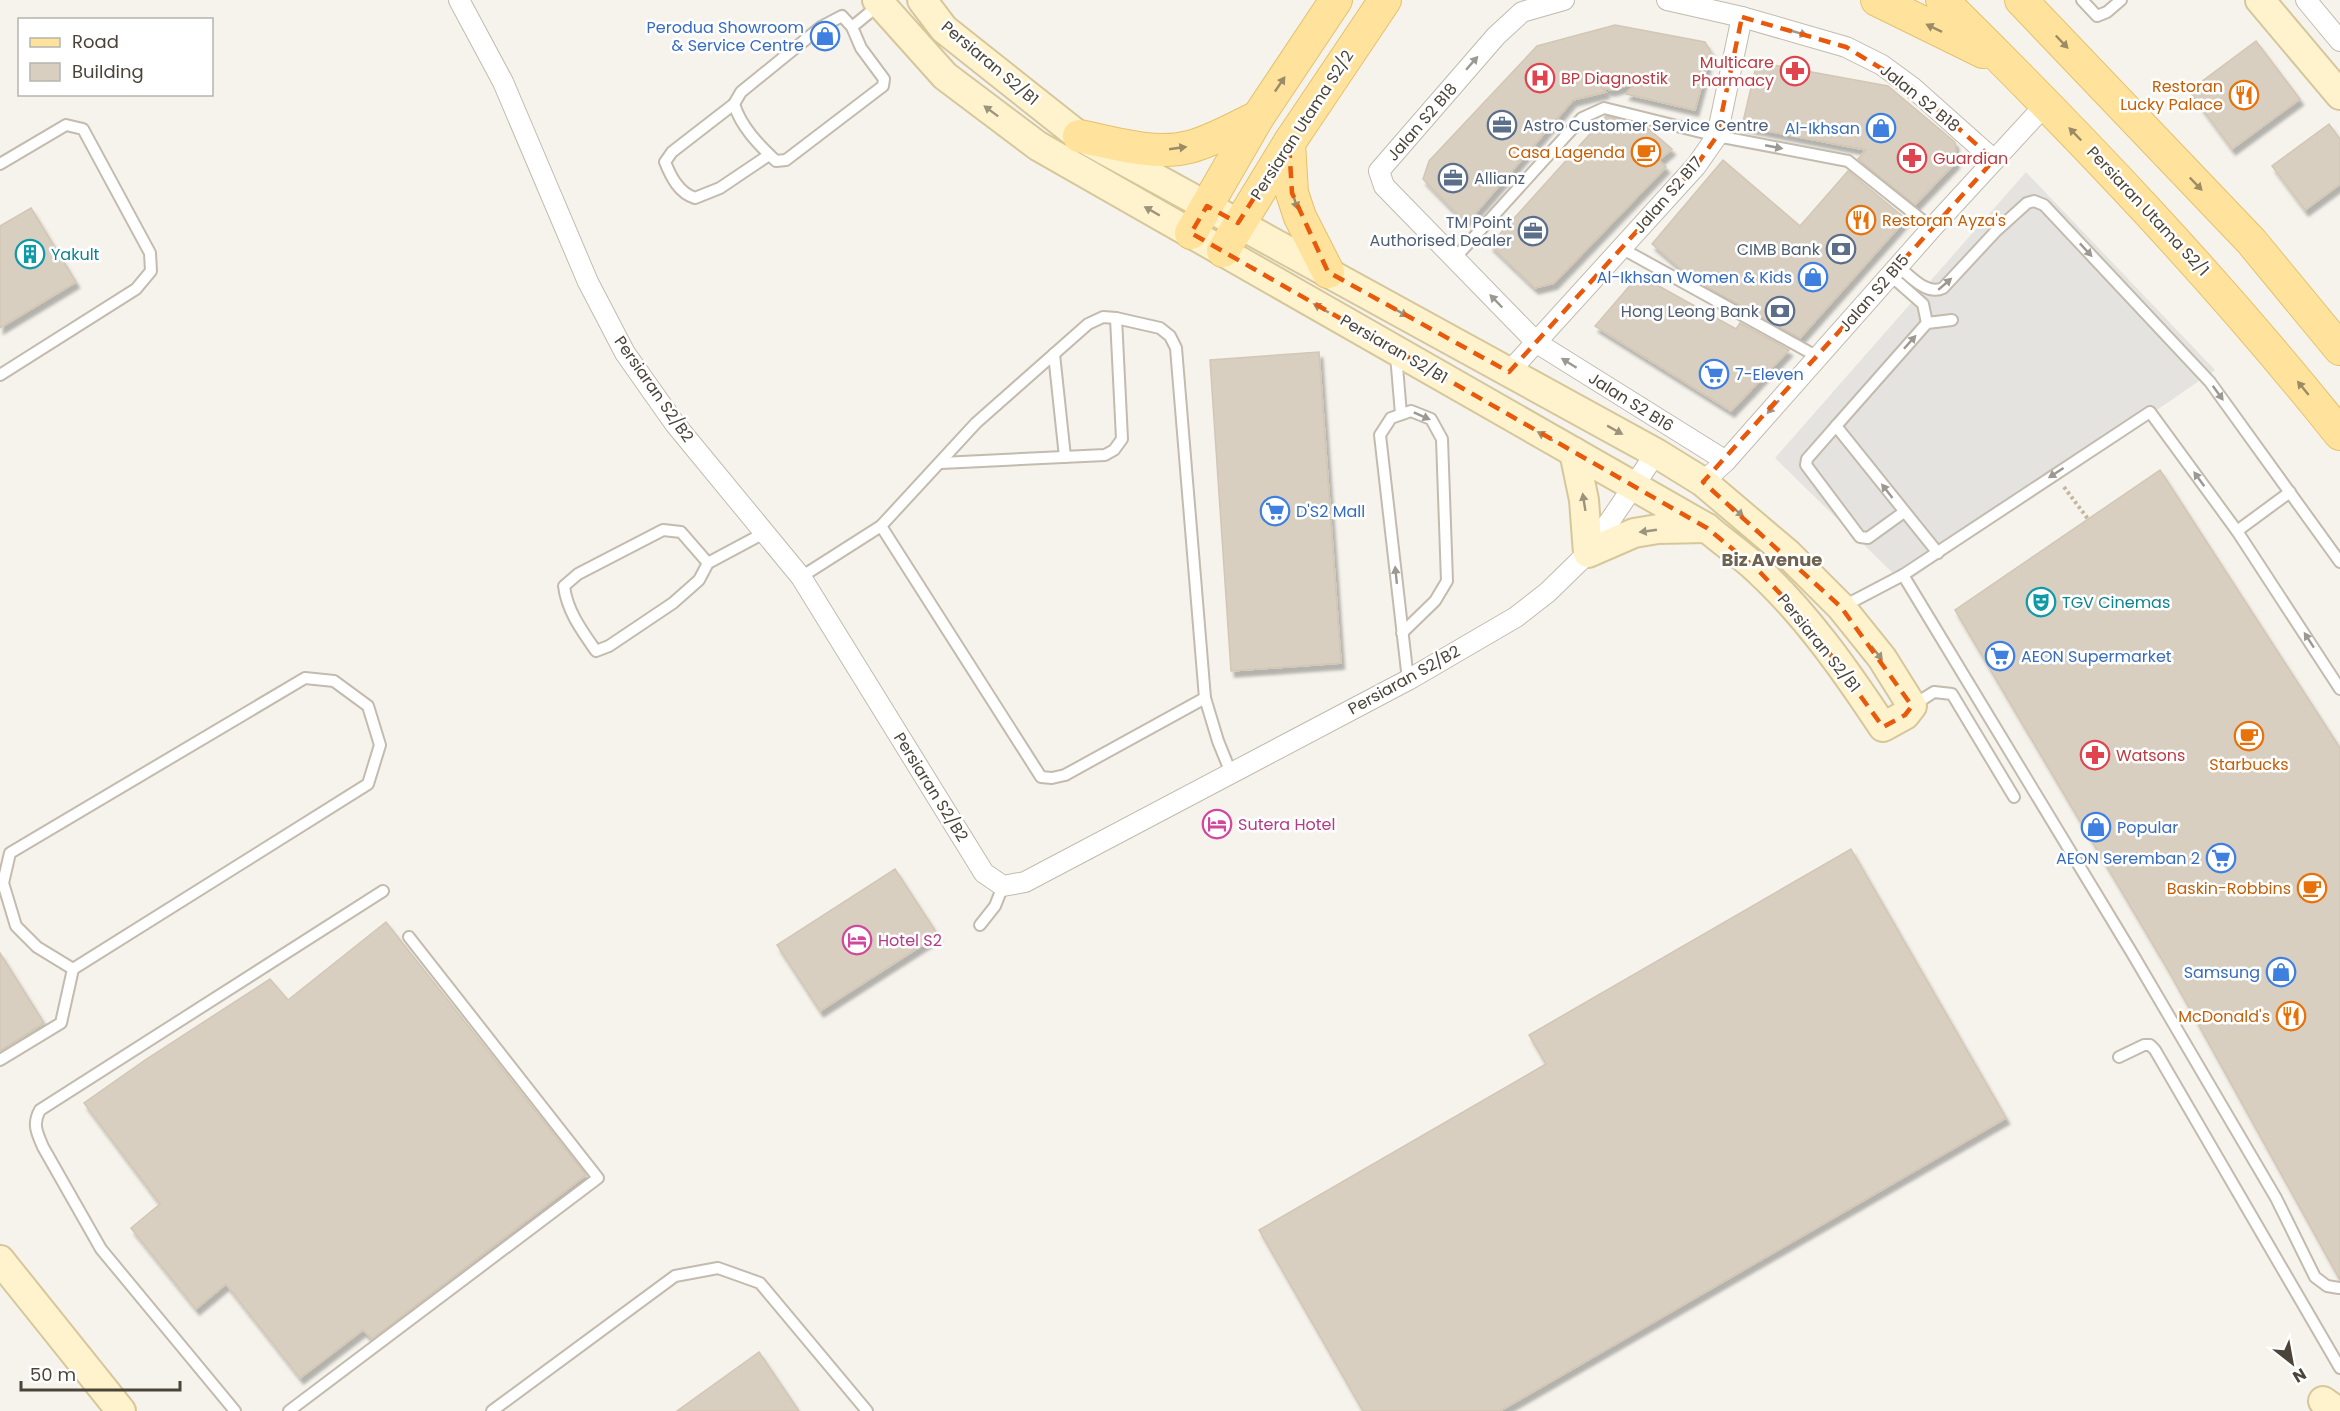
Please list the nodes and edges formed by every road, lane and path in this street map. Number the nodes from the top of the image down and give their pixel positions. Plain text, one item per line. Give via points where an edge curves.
1 (459, 0) edge
2 (922, 0) edge
3 (1336, 0) edge
4 (1386, 0) edge
5 (1564, 0) edge
6 (1667, 0) edge
7 (1877, 0) edge
8 (1942, 0) edge
9 (2082, 0) edge
10 (2121, 0) edge
11 (2260, 0) edge
12 (2022, 1) edge
13 (2309, 1) edge
14 (879, 2) edge
15 (1743, 17) junction
16 (852, 27) junction
17 (2340, 41) edge
18 (2005, 62) junction
19 (2340, 95) edge
20 (734, 104) junction
21 (2046, 104) junction
22 (1258, 117) junction
23 (1079, 136) junction
24 (1717, 136) junction
25 (1289, 143) junction
26 (769, 155) junction
27 (1994, 160) junction
28 (0, 164) edge
29 (1207, 206) junction
30 (1238, 224) junction
31 (1932, 228) junction
32 (1191, 233) junction
33 (1621, 248) junction
34 (1223, 251) junction
35 (1455, 258) junction
36 (1894, 270) junction
37 (1328, 272) junction
38 (1116, 318) junction
39 (1952, 320) dead end
40 (1927, 323) junction
41 (1537, 343) junction
42 (2340, 349) edge
43 (1395, 350) junction
44 (1054, 354) junction
45 (1818, 357) junction
46 (1509, 372) junction
47 (0, 375) edge
48 (1401, 414) junction
49 (1836, 426) junction
50 (2340, 434) edge
51 (1574, 452) junction
52 (1656, 453) junction
53 (1065, 457) junction
54 (1726, 461) junction
55 (941, 463) junction
56 (2055, 474) junction
57 (1703, 482) junction
58 (1632, 486) junction
59 (2290, 492) junction
60 (1904, 512) junction
61 (2088, 519) dead end
62 (881, 526) junction
63 (1707, 528) junction
64 (2237, 531) junction
65 (766, 532) junction
66 (1588, 553) junction
67 (1938, 553) junction
68 (2340, 562) edge
69 (708, 563) junction
70 (1903, 575) junction
71 (801, 577) junction
72 (1841, 607) junction
73 (1402, 633) junction
74 (2335, 670) edge
75 (1408, 680) junction
76 (2340, 689) edge
77 (1205, 698) junction
78 (1912, 706) junction
79 (1231, 773) junction
80 (2014, 797) dead end
81 (1003, 886) junction
82 (383, 891) dead end
83 (980, 925) dead end
84 (409, 937) dead end
85 (73, 969) junction
86 (2119, 1057) dead end
87 (0, 1060) edge
88 (0, 1261) edge
89 (2338, 1288) edge
90 (2340, 1368) edge
91 (121, 1411) edge
92 (235, 1411) edge
93 (289, 1411) edge
94 (492, 1411) edge
95 (867, 1411) edge

1 - 65 street, Persiaran S2/B2 via 503,82 588,282 626,353 675,424
2 - 23 street, Persiaran S2/B1 via 951,35
22 -> 3 main road
4 - 25 main road, Persiaran Utama S2/2
35 -> 5 street, Jalan S2 B18 via 1384,186 1379,171 1496,36 1522,12
6 - 15 street, Jalan S2 B18
18 -> 7 main road
8 - 18 main road, Persiaran Utama S2/1
9 - 10 lane via 2097,16
11 - 19 street
12 -> 42 main road via 2251,241
13 - 17 street
14 - 16 lane
32 -> 14 street, Persiaran S2/B1 via 1038,146 945,76
15 - 24 street, Jalan S2 B17
15 -> 27 street, Jalan S2 B18 via 1846,47 1882,65
16 - 20 lane via 842,16 821,27 741,92
16 - 26 lane via 861,48 884,79 883,86 786,160 776,161
18 - 21 main road, Persiaran Utama S2/1
20 - 26 lane via 745,128
20 - 26 lane via 672,152 665,162 684,195 695,198 720,188
21 - 27 street, Jalan S2 B15
50 -> 21 main road, Persiaran Utama S2/1 via 2216,284
23 -> 22 main road via 1166,150 1189,147
22 - 29 main road
23 - 29 street, Persiaran S2/B1
24 -> 31 lane via 1848,161
24 - 33 street, Jalan S2 B17 via 1696,166
24 - 35 lane via 1604,108 1593,112 1582,118
25 - 30 main road, Persiaran Utama S2/2
25 -> 37 main road via 1292,193
27 - 31 street, Jalan S2 B15
28 - 47 lane via 66,125 83,129 150,253 151,271 136,289
29 - 30 street, Persiaran S2/B1
29 - 32 main road
30 - 34 main road, Persiaran Utama S2/2
30 - 37 street, Persiaran S2/B1
31 - 36 street, Jalan S2 B15
32 - 34 street, Persiaran S2/B1
33 - 41 street, Jalan S2 B17
33 - 45 lane
43 -> 34 street, Persiaran S2/B1
41 -> 35 street, Jalan S2 B18
36 - 40 lane via 1923,304
36 - 45 street, Jalan S2 B15
36 -> 59 lane via 1928,290 1937,291 2027,203 2044,205 2210,382
37 -> 46 street, Persiaran S2/B1
38 - 44 lane via 1103,317 1088,324
38 - 53 lane via 1122,439 1119,446 1105,455
38 - 77 lane via 1160,328 1176,348
39 - 40 lane
49 -> 40 lane
41 - 46 street, Jalan S2 B17
54 -> 41 street, Jalan S2 B16
43 - 48 lane
51 -> 43 street, Persiaran S2/B1
44 - 53 lane
44 - 55 lane via 976,423
45 -> 54 street, Jalan S2 B15
46 -> 52 street, Persiaran S2/B1
73 -> 48 lane via 1380,435 1391,418
48 -> 73 lane via 1411,411 1431,419 1442,439 1447,581 1435,601
60 -> 49 lane
49 - 60 lane via 1806,465 1860,537 1868,538
51 - 58 street, Persiaran S2/B1
66 -> 51 street via 1584,500
52 - 57 street, Persiaran S2/B1
52 - 58 street, Persiaran S2/B2
53 - 55 lane
54 - 57 street, Jalan S2 B15
55 - 62 lane
56 - 61 path
64 -> 56 lane via 2150,412
56 - 67 lane
57 -> 72 street, Persiaran S2/B1 via 1788,554
58 - 63 street, Persiaran S2/B1
58 - 66 street, Persiaran S2/B2
59 - 64 lane
59 - 68 lane
60 - 67 lane
62 - 71 lane
62 - 77 lane via 1041,777 1065,775
63 -> 66 street via 1634,533
63 - 78 street, Persiaran S2/B1 via 1757,569 1806,621 1883,727 1905,716
74 -> 64 lane
65 - 69 lane
65 - 71 street, Persiaran S2/B2
66 - 75 street, Persiaran S2/B2 via 1516,617
67 - 70 lane
69 - 69 lane via 681,532 663,530 578,574 564,586 565,595 575,621 596,651 673,603 699,580
70 - 72 lane
70 - 89 lane via 2276,1198 2315,1276 2327,1286
71 - 81 street, Persiaran S2/B2 via 984,873
72 -> 78 street, Persiaran S2/B1 via 1882,658
73 - 75 lane
74 - 76 lane
75 - 79 street, Persiaran S2/B2
77 - 79 lane
78 - 80 lane via 1934,692 1952,694
79 - 81 street, Persiaran S2/B2 via 1025,882
81 - 83 lane via 996,906
82 - 92 lane via 40,1110 35,1118 35,1130 43,1147 101,1249
84 - 93 lane via 598,1178
85 - 85 lane via 368,784 380,745 368,706 334,681 305,678 10,853 3,883 16,926 37,946
85 - 87 lane via 61,1023
86 - 90 lane via 2144,1045 2155,1050
88 - 91 street
94 - 95 lane via 675,1276 718,1268 760,1282

